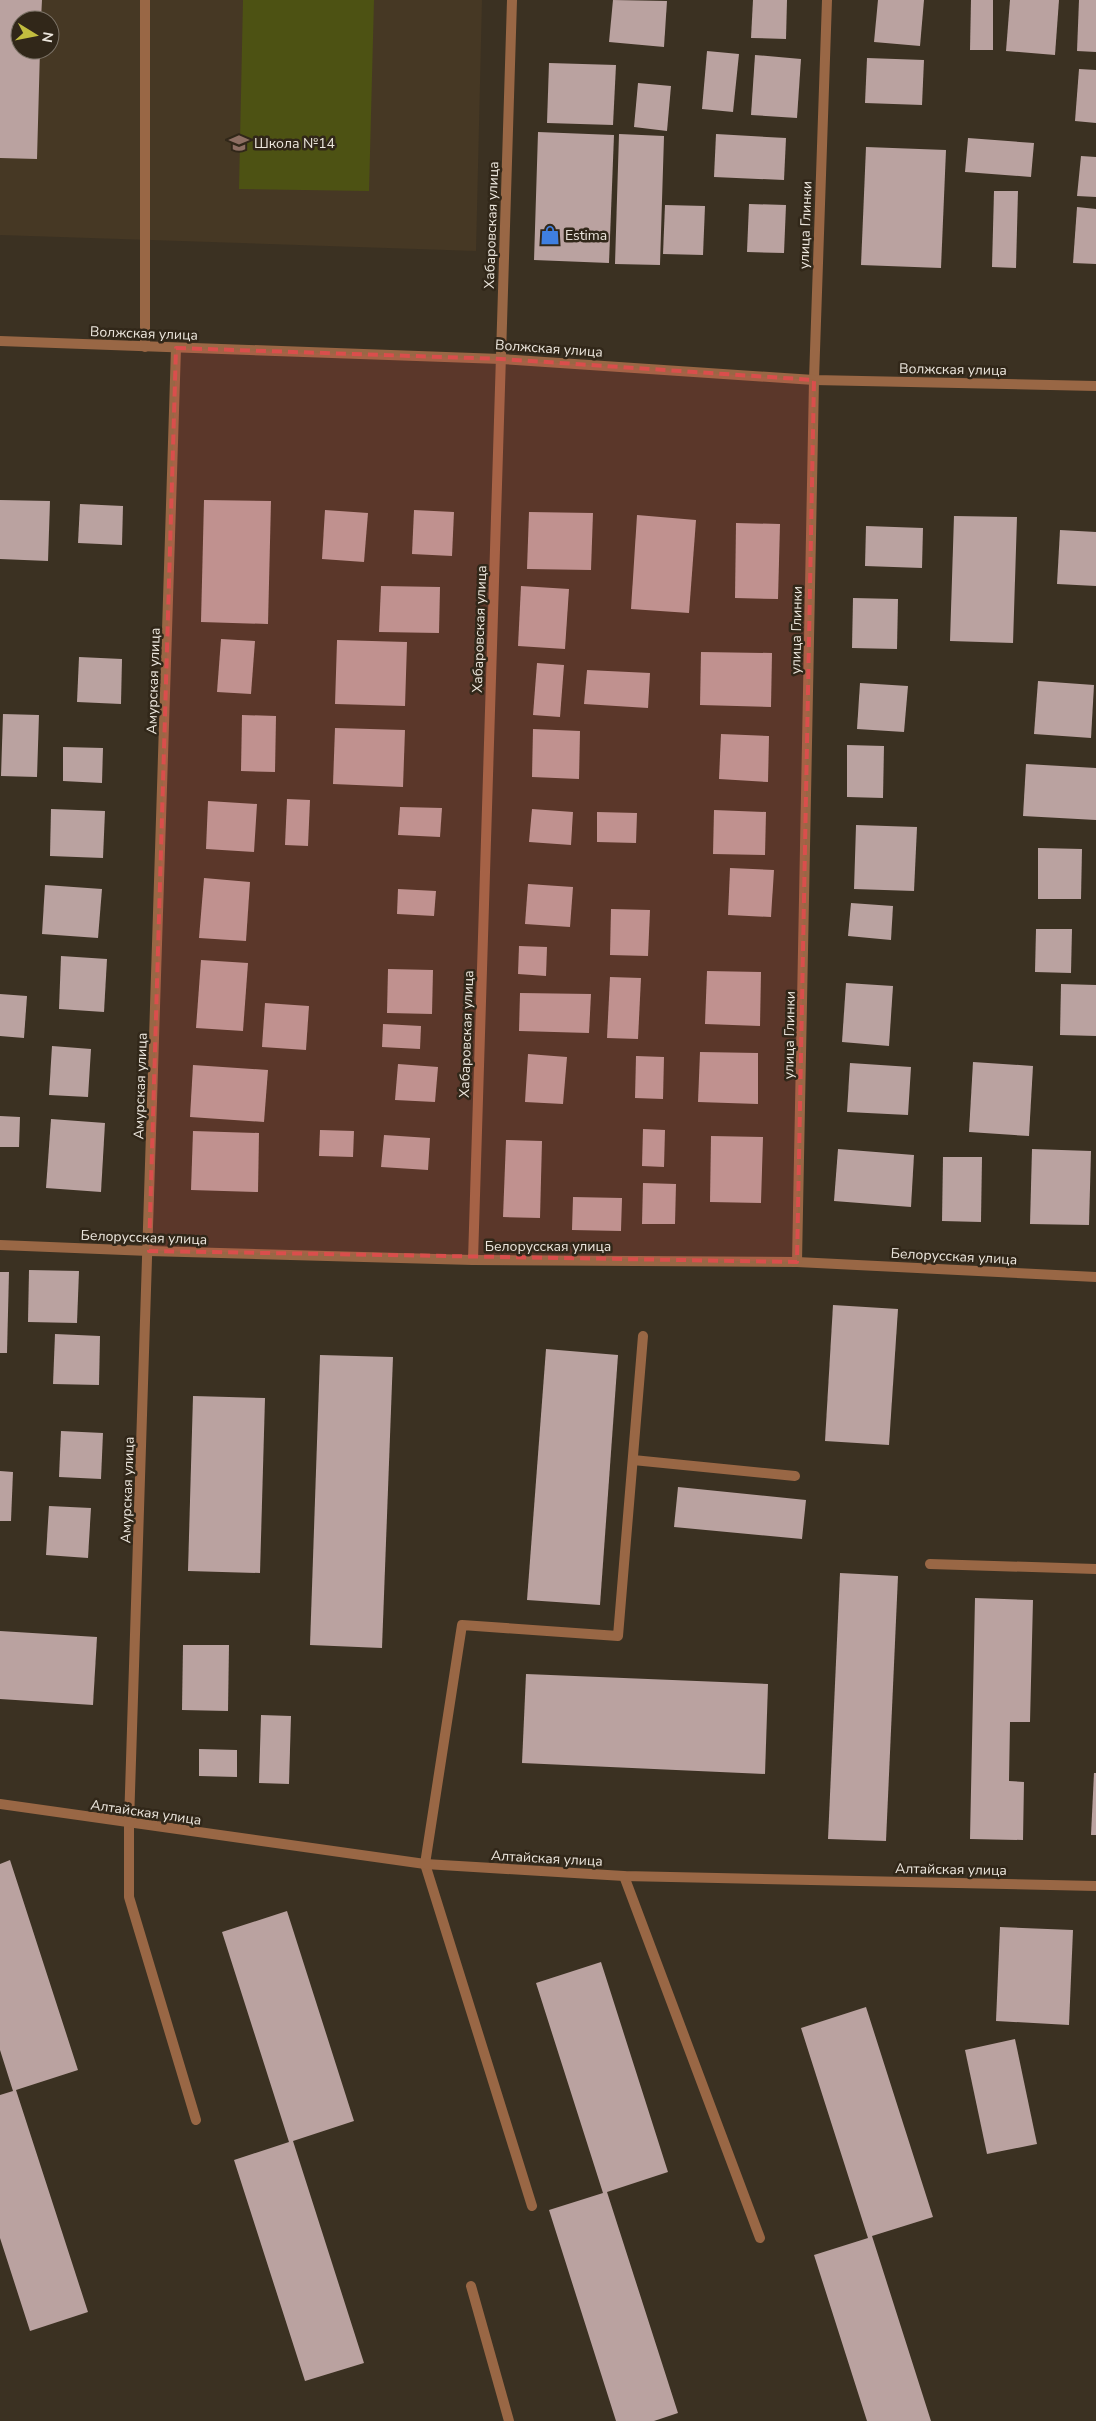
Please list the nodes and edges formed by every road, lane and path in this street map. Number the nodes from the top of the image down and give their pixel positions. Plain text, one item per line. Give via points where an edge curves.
1 (145, 0) edge
2 (512, 0) edge
3 (827, 0) edge
4 (0, 341) edge
5 (145, 347) junction
6 (176, 348) junction
7 (501, 359) junction
8 (814, 380) junction
9 (1096, 386) edge
10 (0, 1245) edge
11 (149, 1251) junction
12 (473, 1260) junction
13 (797, 1262) junction
14 (1096, 1277) edge
15 (642, 1336) dead end
16 (634, 1460) junction
17 (795, 1476) dead end
18 (930, 1564) dead end
19 (1096, 1569) edge
20 (0, 1804) edge
21 (129, 1824) junction
22 (425, 1864) junction
23 (624, 1876) junction
24 (1096, 1886) edge
25 (196, 2120) dead end
26 (532, 2206) dead end
27 (760, 2238) dead end
28 (471, 2286) dead end
29 (509, 2421) edge

1 - 5 street
2 - 7 street, Хабаровская улица
3 - 8 street, улица Глинки
4 - 5 street, Волжская улица
5 - 6 street, Волжская улица
6 - 7 street, Волжская улица
6 - 11 street, Амурская улица
7 - 8 street, Волжская улица
7 - 12 street, Хабаровская улица
8 - 9 street, Волжская улица
8 - 13 street, улица Глинки
10 - 11 street, Белорусская улица
11 - 12 street, Белорусская улица
11 - 21 street, Амурская улица
12 - 13 street, Белорусская улица
13 - 14 street, Белорусская улица
15 - 16 street
16 - 17 street
16 - 22 street via 618,1636 462,1625
18 - 19 street
20 - 21 street, Алтайская улица
21 - 22 street, Алтайская улица
21 - 25 street, Амурская улица via 129,1897
22 - 23 street, Алтайская улица
22 - 26 street
23 - 24 street, Алтайская улица
23 - 27 street
28 - 29 street

